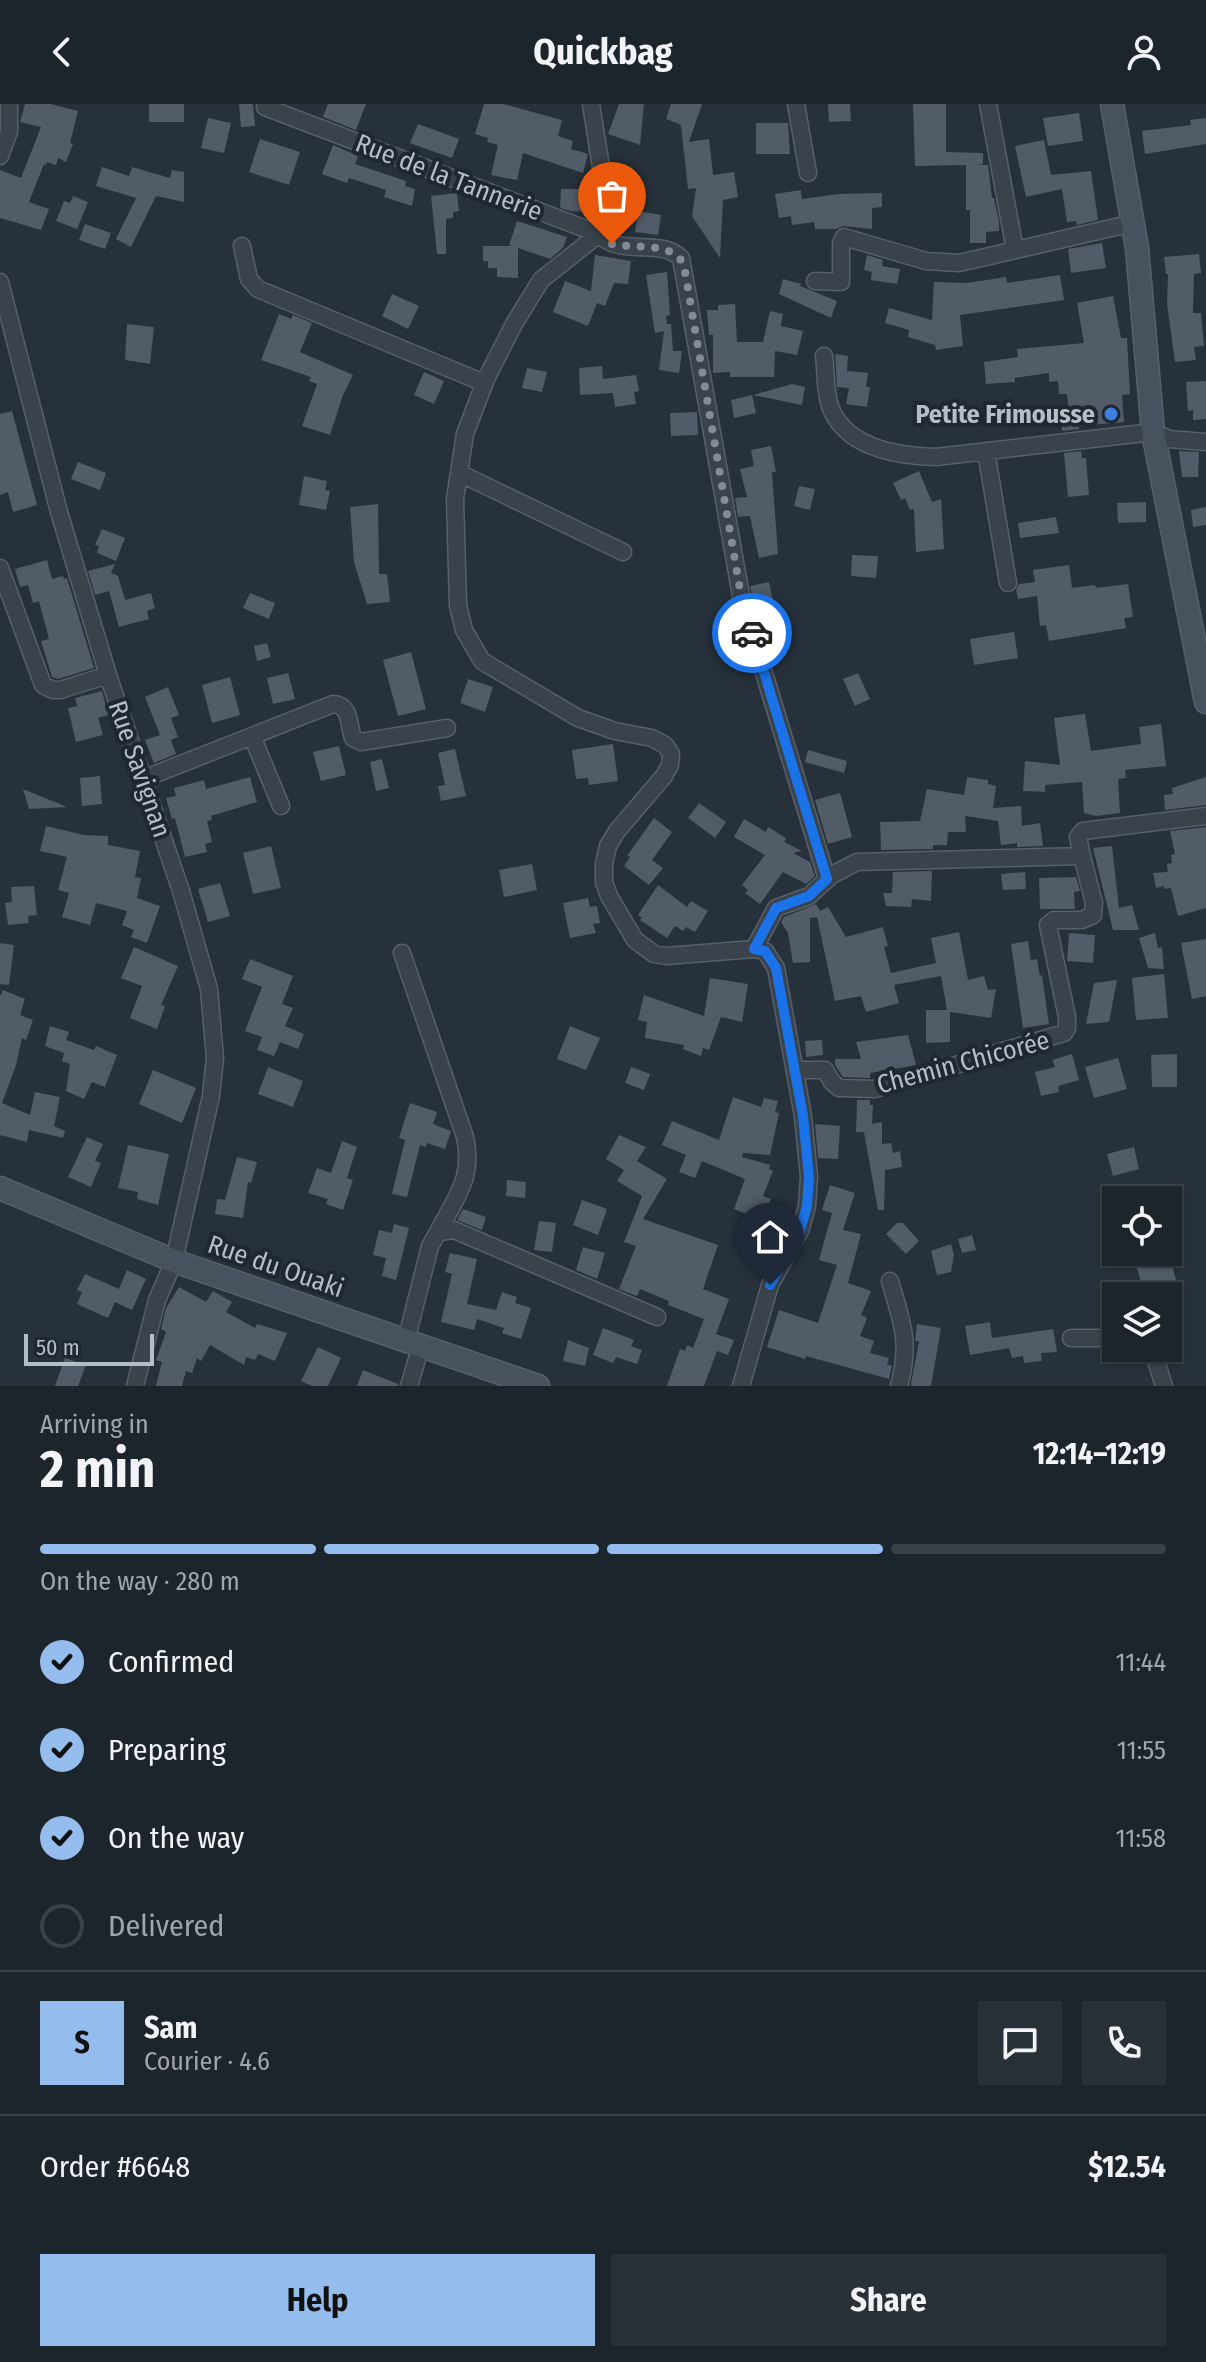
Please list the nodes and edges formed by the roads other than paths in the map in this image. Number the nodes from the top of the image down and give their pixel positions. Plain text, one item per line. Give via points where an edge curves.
1 (9, 104) edge
2 (591, 104) edge
3 (796, 104) edge
4 (988, 104) edge
5 (1112, 104) edge
6 (265, 107) dead end
7 (0, 156) edge
8 (808, 173) dead end
9 (1133, 223) junction
10 (599, 234) junction
11 (242, 246) dead end
12 (1015, 250) junction
13 (815, 281) dead end
14 (0, 282) edge
15 (6, 334) edge
16 (824, 356) dead end
17 (484, 383) junction
18 (1153, 432) junction
19 (1206, 442) edge
20 (986, 451) junction
21 (459, 473) junction
22 (623, 552) dead end
23 (0, 568) edge
24 (1008, 583) dead end
25 (108, 675) junction
26 (1206, 702) edge
27 (447, 728) dead end
28 (252, 736) junction
29 (143, 779) junction
30 (281, 806) dead end
31 (1206, 816) edge
32 (1082, 856) junction
33 (827, 879) junction
34 (754, 949) junction
35 (402, 953) dead end
36 (795, 1070) junction
37 (0, 1188) edge
38 (438, 1232) junction
39 (174, 1261) junction
40 (890, 1281) dead end
41 (657, 1317) dead end
42 (1071, 1338) dead end
43 (1102, 1338) edge
44 (413, 1343) junction
45 (1156, 1362) edge
46 (135, 1386) edge
47 (409, 1386) edge
48 (538, 1386) edge
49 (741, 1386) edge
50 (899, 1386) edge
51 (1164, 1386) edge

1 - 7 street via 9,132
2 - 10 street via 604,186
3 - 8 street
4 - 12 street
5 - 9 main road
6 - 10 street, Rue de la Tannerie
9 - 12 street
9 - 18 main road
10 - 17 street via 541,280
10 - 33 street, Rue de la Tannerie via 612,244 671,251 684,266 742,601
11 - 17 street via 249,279 258,289
12 - 13 street via 959,263 926,261 844,237 842,280
14 - 15 street, Rue Savignan
15 - 25 street, Rue Savignan
16 - 20 street via 829,403 859,439 905,456
17 - 21 street via 465,434
18 - 19 street
18 - 20 street
18 - 26 main road
20 - 24 street
21 - 22 street
21 - 34 street via 458,605 464,630 482,661 578,718 652,738 671,754 664,776 617,831 604,864 609,896 635,940 666,956
23 - 25 street via 43,685 60,690
25 - 29 street, Rue Savignan
27 - 28 street via 361,742 351,734 347,710 333,704
28 - 29 street
28 - 30 street
29 - 39 street, Rue Savignan via 202,960 215,1058
31 - 32 street via 1083,831 1078,837
32 - 33 street via 857,862
32 - 36 street, Chemin Chicorée via 1093,915 1048,925 1067,1017 1064,1033 875,1089 839,1088 825,1070
33 - 34 street via 809,896 776,908
34 - 36 street via 765,951 776,968
35 - 38 street via 469,1158 467,1175
36 - 49 street via 809,1177 807,1206 800,1231 770,1285
37 - 39 main road, Rue du Ouaki
38 - 41 street via 454,1230
38 - 44 street via 430,1246
39 - 44 main road, Rue du Ouaki
39 - 46 street, Rue Savignan via 157,1300
40 - 50 street via 907,1349
42 - 43 street
44 - 47 street
44 - 48 main road, Rue du Ouaki
45 - 51 street

